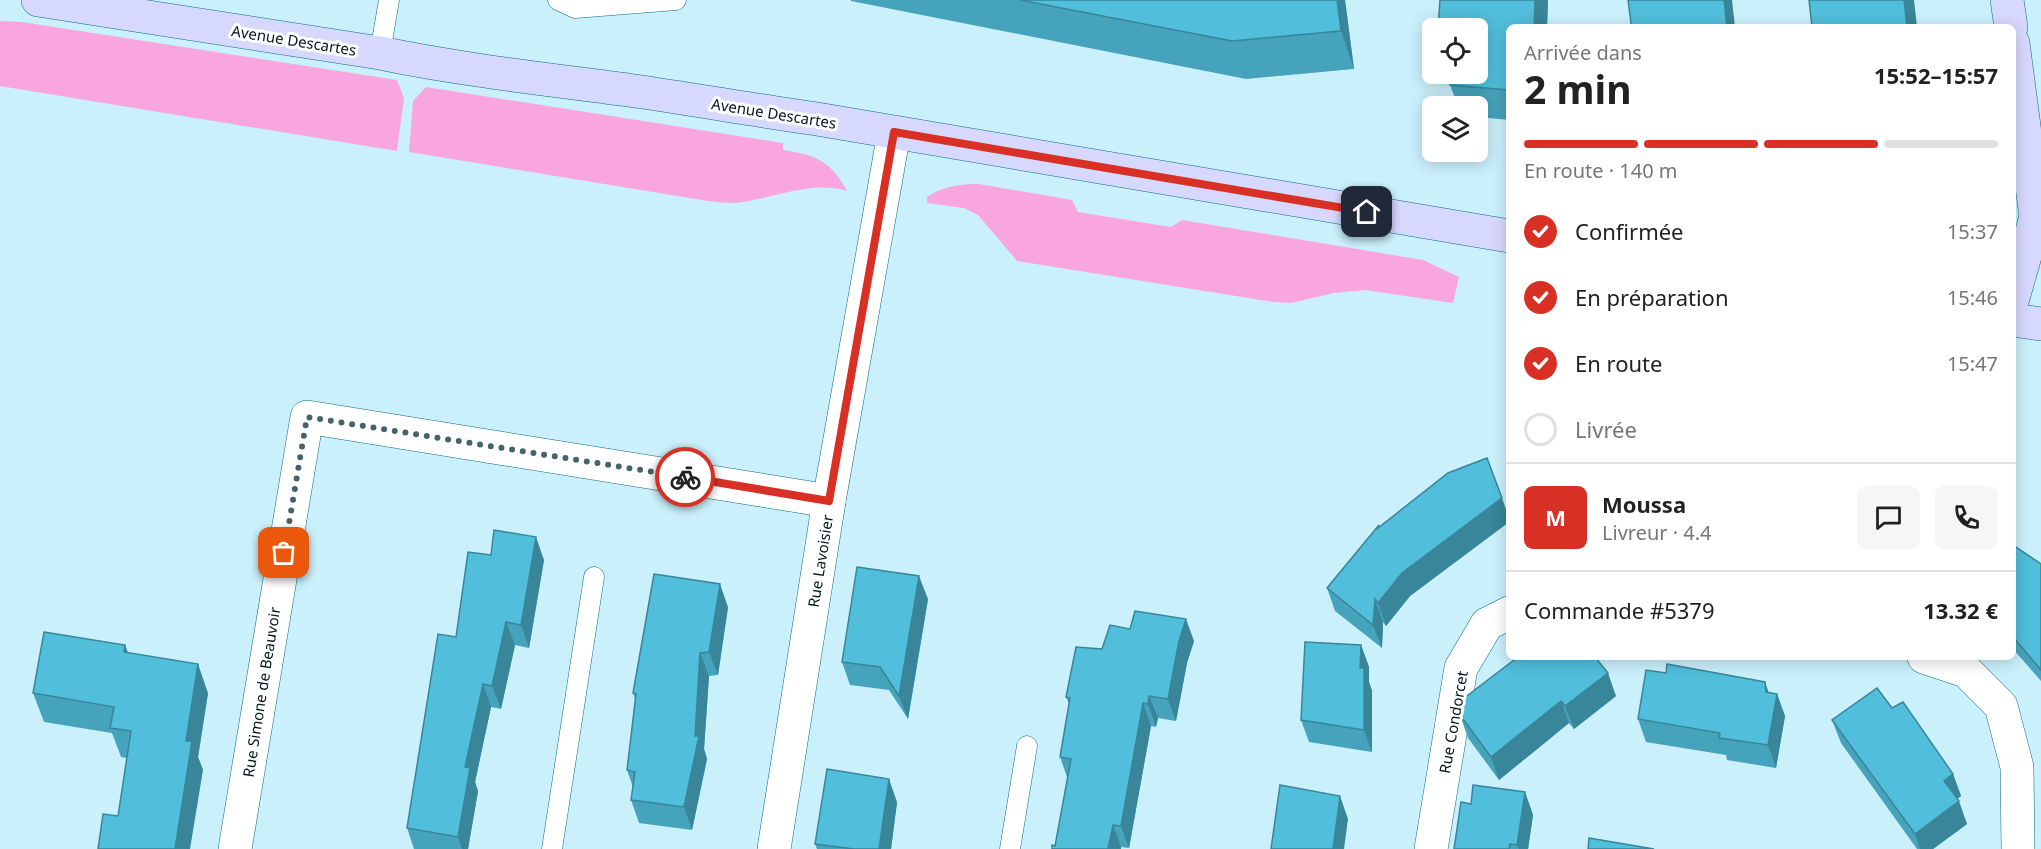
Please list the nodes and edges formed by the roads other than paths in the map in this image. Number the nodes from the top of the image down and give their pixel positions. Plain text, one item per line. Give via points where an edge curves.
1 (38, 0) edge
2 (389, 0) edge
3 (558, 0) edge
4 (676, 0) edge
5 (2007, 0) edge
6 (2011, 24) edge
7 (381, 54) junction
8 (2016, 66) edge
9 (894, 132) junction
10 (1506, 235) edge
11 (2016, 287) edge
12 (2016, 320) edge
13 (2041, 324) edge
14 (829, 501) junction
15 (594, 577) dead end
16 (1506, 614) edge
17 (1933, 660) edge
18 (1028, 746) dead end
19 (235, 849) edge
20 (552, 849) edge
21 (774, 849) edge
22 (1010, 849) edge
23 (1431, 849) edge
24 (2018, 849) edge

1 - 7 main road, Avenue Descartes
2 - 7 lane
3 - 4 lane via 575,8
5 - 6 main road
7 - 9 main road, Avenue Descartes
8 - 11 main road via 2036,217
9 - 10 main road, Avenue Descartes
9 - 14 street, Rue Lavoisier
12 - 13 main road
14 - 19 street, Rue Simone de Beauvoir via 307,417
14 - 21 street, Rue Lavoisier
15 - 20 lane
16 - 23 street, Rue Condorcet via 1487,624 1461,668
17 - 24 street via 1966,671 2001,706 2017,767
18 - 22 lane

